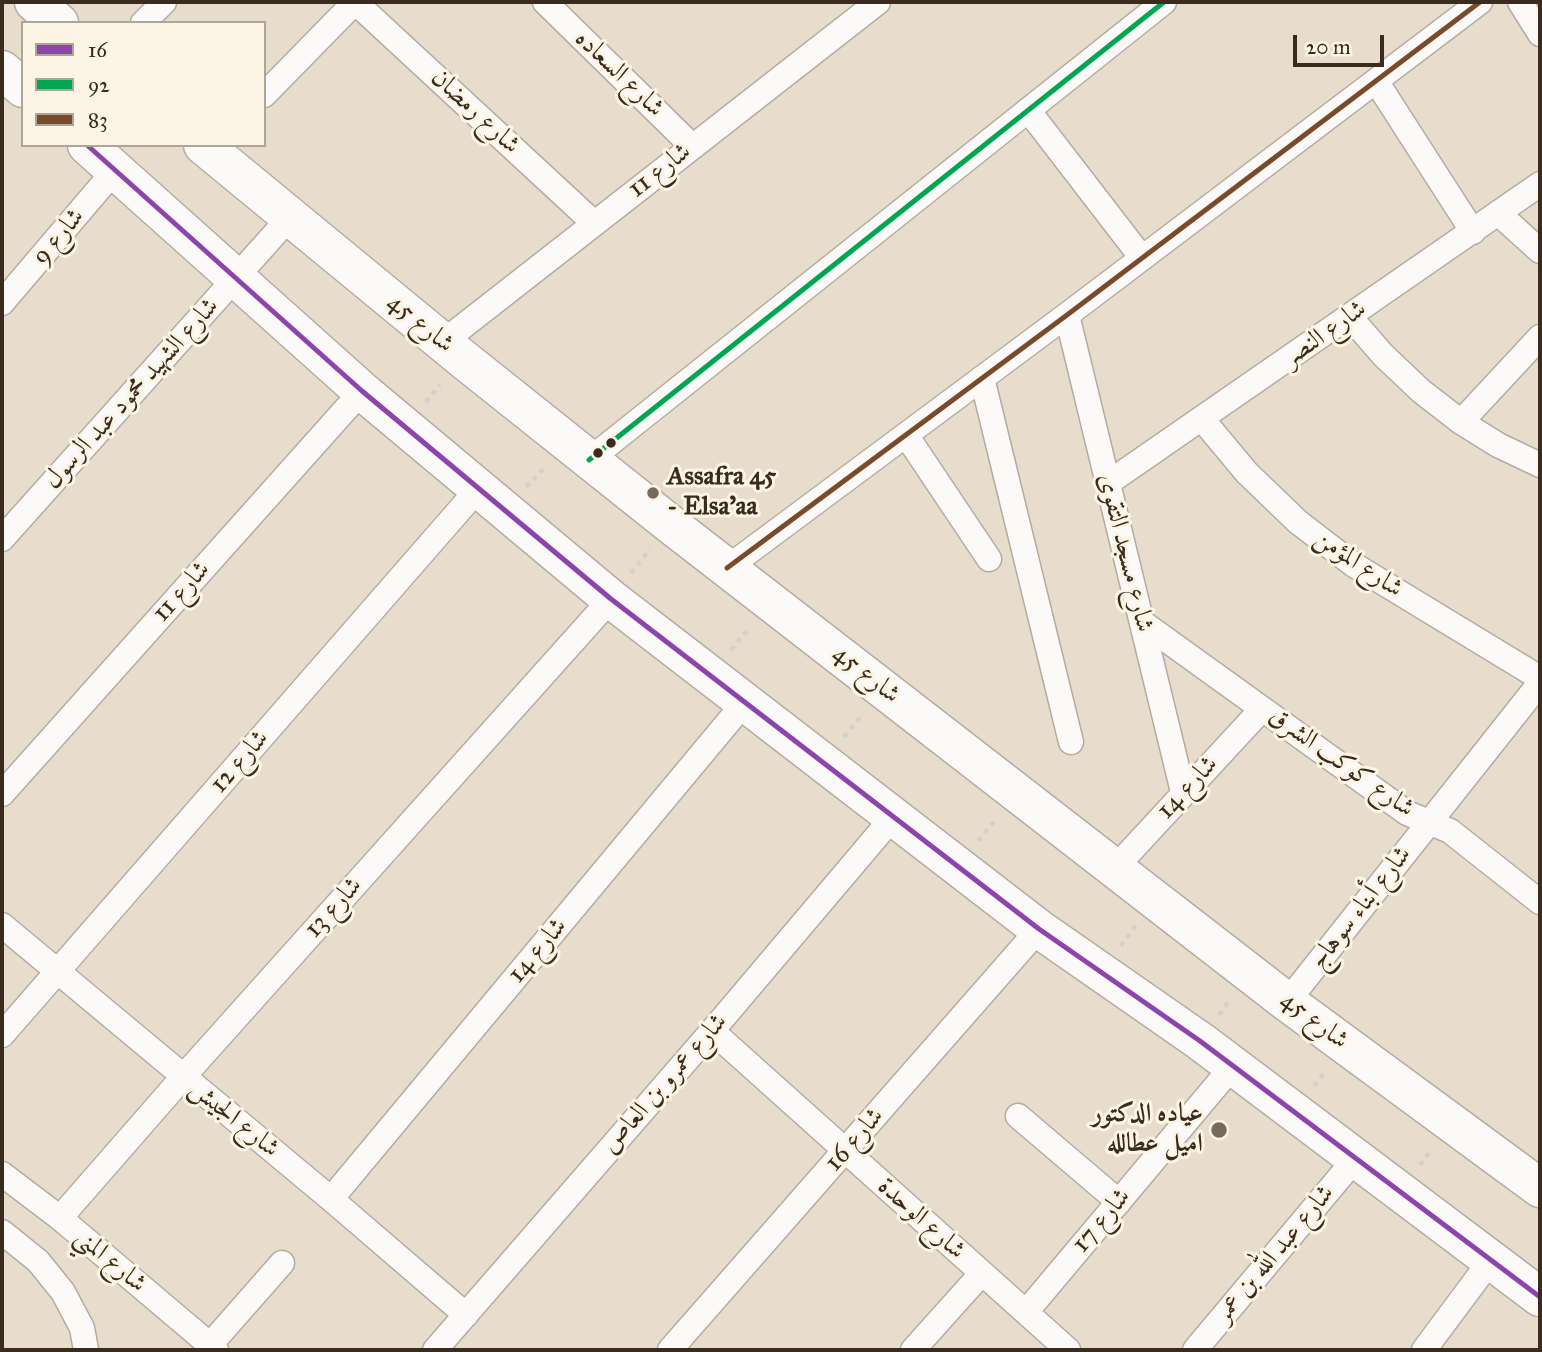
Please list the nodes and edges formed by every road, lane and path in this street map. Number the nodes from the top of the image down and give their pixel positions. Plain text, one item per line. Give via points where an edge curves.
1 (34, 2) edge
2 (164, 2) edge
3 (355, 2) edge
4 (545, 2) edge
5 (878, 2) edge
6 (1164, 2) edge
7 (1480, 2) edge
8 (1520, 2) edge
9 (57, 21) edge
10 (145, 21) edge
11 (1540, 34) edge
12 (2, 70) edge
13 (1376, 81) junction
14 (21, 86) edge
15 (266, 93) edge
16 (1028, 110) junction
17 (692, 146) junction
18 (90, 147) edge
19 (210, 147) edge
20 (116, 170) junction
21 (1540, 184) edge
22 (1498, 213) junction
23 (290, 218) junction
24 (594, 223) junction
25 (1473, 232) junction
26 (1540, 251) edge
27 (1142, 258) junction
28 (236, 278) junction
29 (2, 303) edge
30 (1067, 315) junction
31 (1350, 317) junction
32 (1540, 337) edge
33 (453, 350) junction
34 (982, 378) junction
35 (362, 391) junction
36 (1202, 419) junction
37 (1461, 422) junction
38 (404, 427) junction
39 (906, 435) junction
40 (578, 451) junction
41 (1539, 463) edge
42 (1108, 483) junction
43 (491, 500) junction
44 (670, 524) junction
45 (2, 539) edge
46 (989, 559) dead end
47 (727, 568) junction
48 (611, 599) junction
49 (771, 600) junction
50 (1143, 623) junction
51 (711, 676) junction
52 (1540, 680) edge
53 (884, 689) junction
54 (745, 702) junction
55 (1262, 709) junction
56 (1071, 743) dead end
57 (823, 762) junction
58 (1184, 792) junction
59 (1018, 793) junction
60 (2, 794) edge
61 (894, 816) junction
62 (1429, 821) junction
63 (957, 866) junction
64 (1115, 868) junction
65 (1156, 900) junction
66 (1540, 902) edge
67 (2, 925) edge
68 (1039, 929) junction
69 (57, 972) junction
70 (1101, 972) junction
71 (1249, 973) junction
72 (1287, 1002) junction
73 (712, 1031) junction
74 (2, 1035) edge
75 (1200, 1041) junction
76 (1346, 1045) junction
77 (1232, 1067) junction
78 (183, 1077) junction
79 (1294, 1112) junction
80 (1017, 1116) dead end
81 (1452, 1123) junction
82 (845, 1151) junction
83 (1356, 1158) junction
84 (2, 1174) edge
85 (1540, 1188) edge
86 (1400, 1191) junction
87 (331, 1199) junction
88 (1119, 1202) junction
89 (60, 1218) junction
90 (2, 1232) edge
91 (1491, 1260) junction
92 (282, 1263) dead end
93 (982, 1273) junction
94 (1540, 1297) edge
95 (1026, 1312) junction
96 (466, 1315) junction
97 (213, 1348) edge
98 (86, 1350) edge
99 (435, 1350) edge
100 (670, 1350) edge
101 (913, 1350) edge
102 (1068, 1350) edge
103 (1195, 1350) edge
104 (1424, 1350) edge

1 - 9 main road
2 - 10 street
3 - 15 street
3 - 24 street, شارع رمضان
4 - 17 street, شارع السعاده
5 - 17 street, شارع 11
6 - 16 street
7 - 13 street
8 - 11 street
12 - 14 main road
13 - 25 street
13 - 27 street
16 - 27 street
16 - 40 street
17 - 24 street, شارع 11
18 - 20 main road
19 - 23 main road, شارع 45
20 - 28 main road
20 - 29 street, شارع 9
21 - 22 street, شارع النصر
22 - 25 street, شارع النصر
22 - 26 street
23 - 28 street, شارع الشهيد محمود عبد الرسول
23 - 33 main road, شارع 45
24 - 33 street, شارع 11
25 - 31 street, شارع النصر
27 - 30 street
28 - 35 main road
28 - 45 street, شارع الشهيد محمود عبد الرسول
30 - 34 street
30 - 42 street, شارع مسجد التقوى
31 - 36 street, شارع النصر
31 - 37 street via 1421,391
32 - 37 street
33 - 38 path
33 - 40 main road, شارع 45
34 - 39 street
34 - 56 street
35 - 38 main road
35 - 60 street, شارع 11
36 - 42 street, شارع النصر
36 - 52 street, شارع المؤمن via 1255,481 1298,522 1354,565
37 - 41 street
38 - 43 main road
39 - 46 street
39 - 47 street
40 - 43 path
40 - 44 main road, شارع 45
42 - 50 street, شارع مسجد التقوى
43 - 48 main road
43 - 69 street, شارع 12
44 - 47 main road, شارع 45
44 - 48 path
47 - 49 main road, شارع 45
48 - 51 main road
48 - 78 street, شارع 13
49 - 51 path
49 - 53 main road, شارع 45
50 - 55 street, شارع كوكب الشرق
50 - 58 street, شارع مسجد التقوى
51 - 54 main road
52 - 62 street, شارع أبناء سوهاج
53 - 57 path
53 - 59 main road, شارع 45
54 - 57 main road
54 - 87 street, شارع 14
55 - 58 street, شارع 14
55 - 62 street, شارع كوكب الشرق via 1407,813
57 - 61 main road
58 - 64 street, شارع 14
59 - 63 path
59 - 64 main road, شارع 45
61 - 63 main road
61 - 73 street, شارع عمرو بن العاص
62 - 66 street, شارع كوكب الشرق via 1450,831
62 - 72 street, شارع أبناء سوهاج
63 - 68 main road
64 - 65 main road, شارع 45
65 - 70 path
65 - 71 main road, شارع 45
67 - 69 street, شارع الجيش
68 - 70 main road
68 - 82 street, شارع 16
69 - 74 street, شارع 12
69 - 78 street, شارع الجيش
70 - 75 main road
71 - 72 main road, شارع 45
71 - 75 path
72 - 76 main road, شارع 45
73 - 82 street, شارع الوحدة
73 - 96 street, شارع عمرو بن العاص
75 - 77 main road
76 - 79 path
76 - 81 main road, شارع 45
77 - 79 main road
77 - 88 street, شارع 17
78 - 87 street, شارع الجيش
78 - 89 street, شارع 13
79 - 83 main road
80 - 88 street
81 - 85 main road, شارع 45
81 - 86 path
82 - 93 street, شارع الوحدة
82 - 100 street, شارع 16
83 - 86 main road
83 - 103 street, شارع عبد الله بن عمر
84 - 89 street, شارع المني
86 - 91 main road
87 - 96 street, شارع الجيش
88 - 95 street, شارع 17
89 - 97 street, شارع المني
90 - 98 street via 37,1261 63,1292 82,1328
91 - 94 main road
91 - 104 street
92 - 97 street
93 - 95 street, شارع الوحدة
93 - 101 street
95 - 102 street, شارع الوحدة
96 - 99 street, شارع عمرو بن العاص

